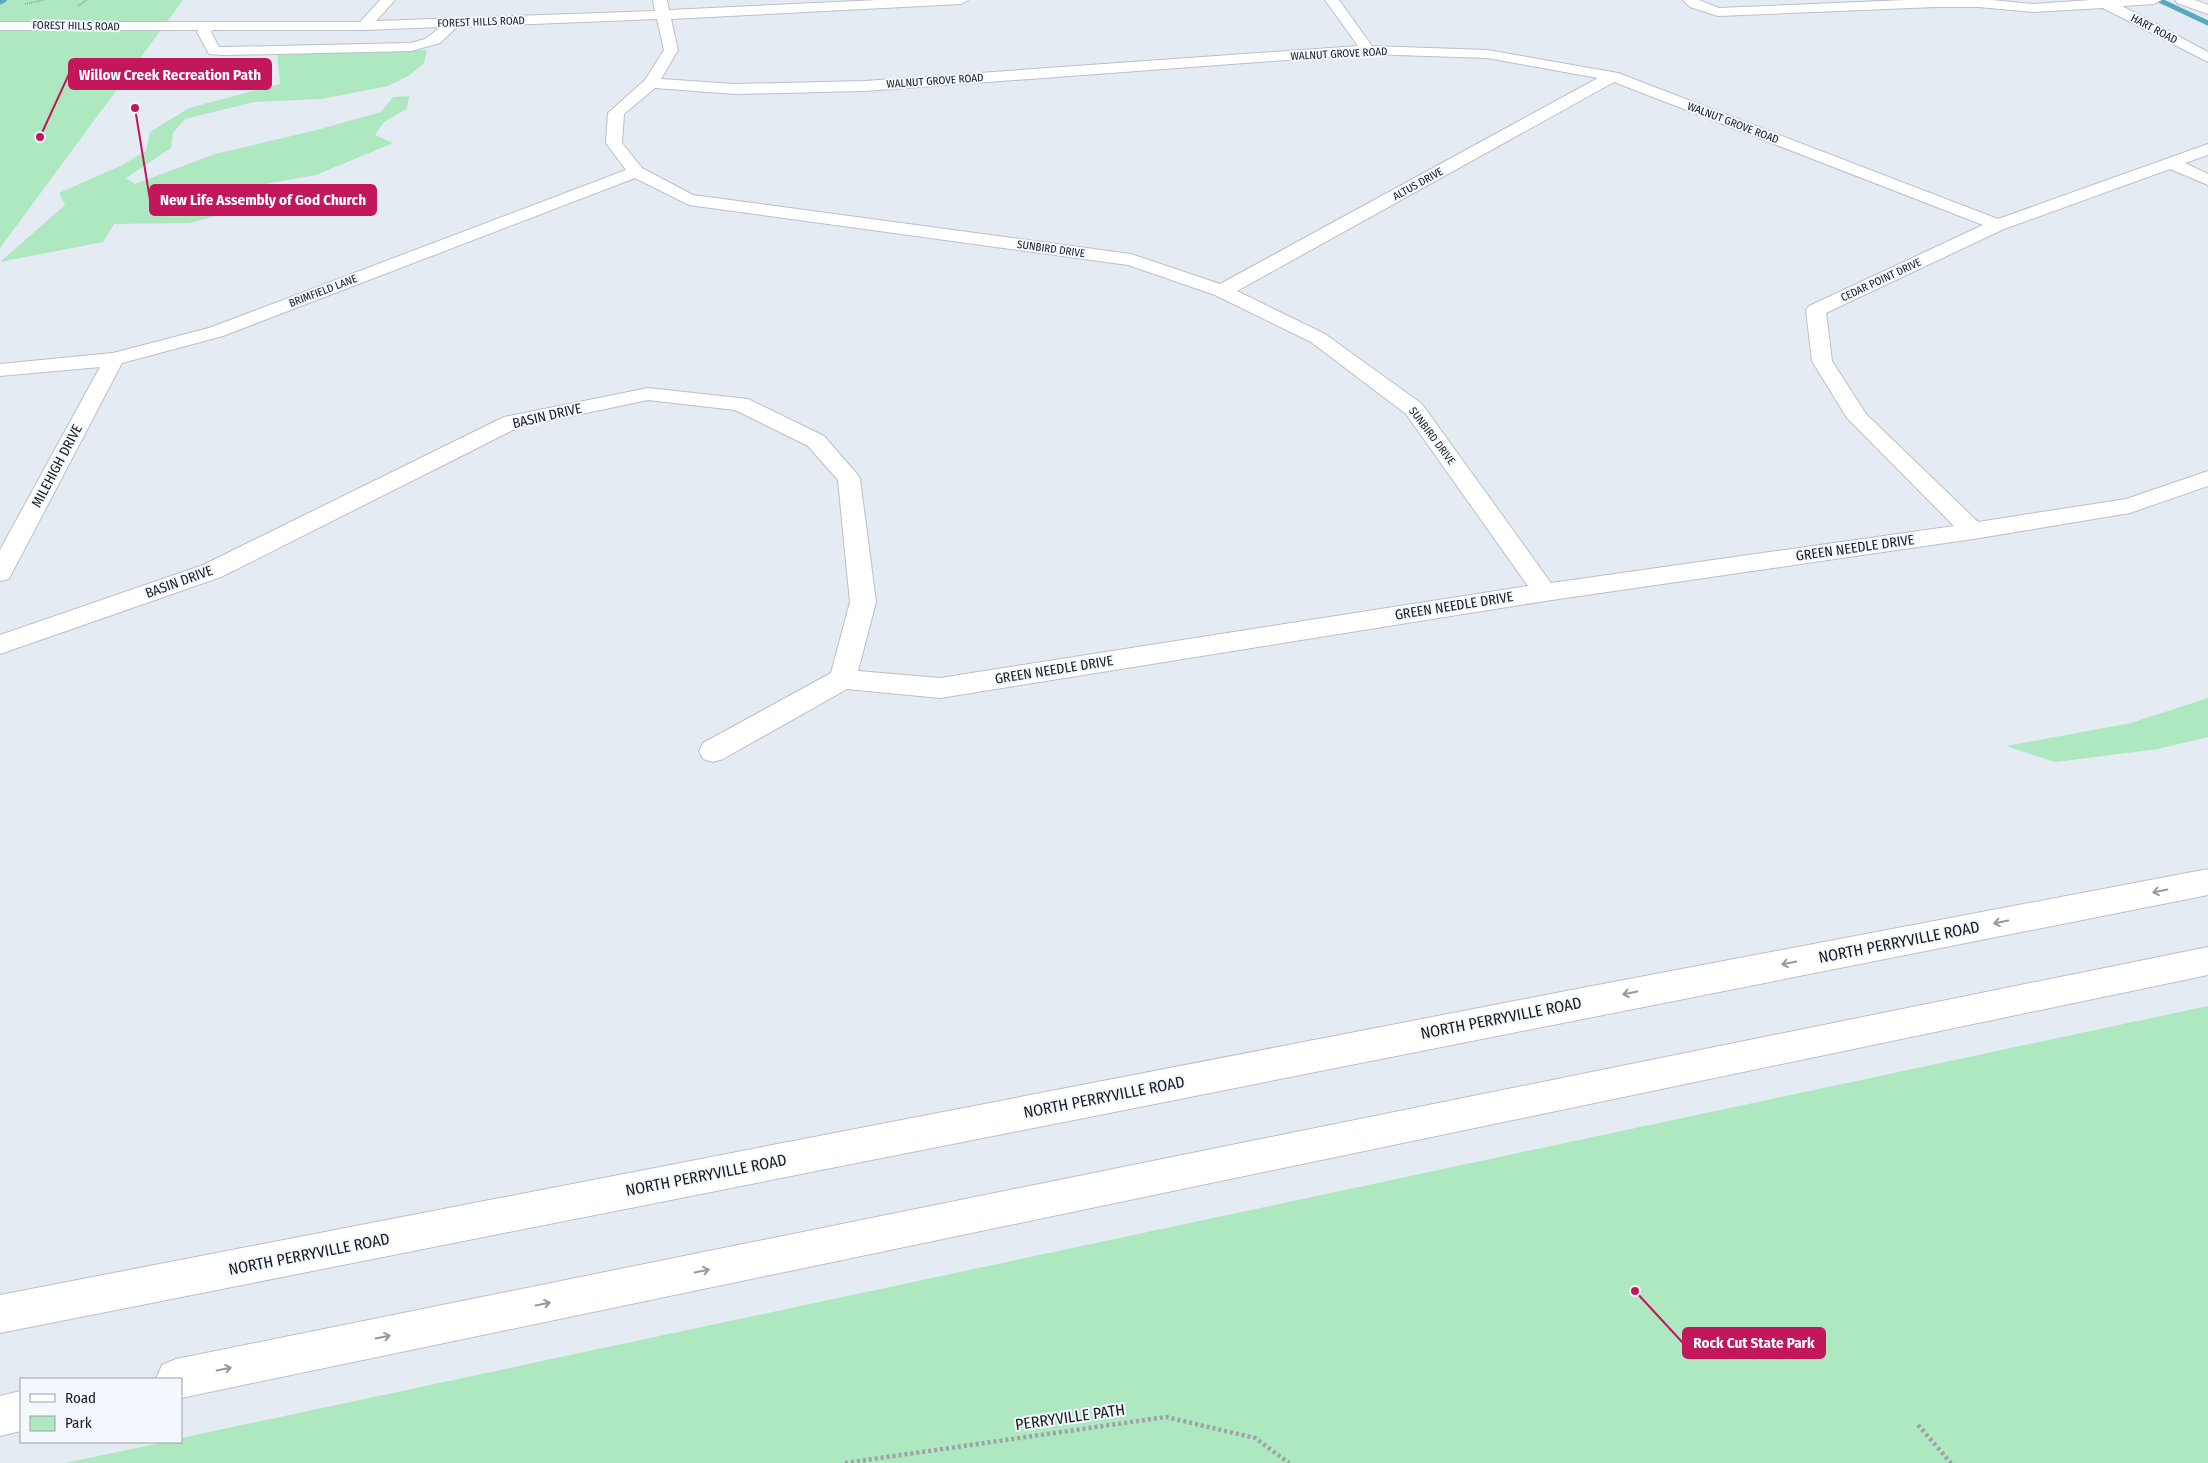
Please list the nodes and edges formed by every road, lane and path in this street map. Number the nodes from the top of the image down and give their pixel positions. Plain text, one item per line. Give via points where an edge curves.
1 (388, 0) edge
2 (961, 0) edge
3 (1332, 0) edge
4 (1690, 0) edge
5 (1760, 0) edge
6 (2154, 0) edge
7 (2182, 0) edge
8 (1903, 2) edge
9 (2104, 2) edge
10 (661, 8) edge
11 (1774, 10) junction
12 (2208, 10) edge
13 (453, 23) junction
14 (0, 26) edge
15 (364, 26) junction
16 (208, 27) junction
17 (1368, 50) junction
18 (2208, 58) edge
19 (1613, 76) junction
20 (651, 83) junction
21 (2208, 149) edge
22 (2171, 163) junction
23 (636, 172) junction
24 (2208, 180) edge
25 (1998, 225) junction
26 (1222, 291) junction
27 (114, 359) junction
28 (0, 370) edge
29 (2208, 478) edge
30 (1973, 532) junction
31 (0, 573) edge
32 (1545, 592) junction
33 (0, 645) edge
34 (843, 679) junction
35 (713, 751) dead end
36 (2208, 882) edge
37 (2208, 961) edge
38 (0, 1314) edge
39 (181, 1378) edge
40 (20, 1411) edge
41 (0, 1416) edge
42 (1918, 1424) dead end
43 (845, 1463) edge
44 (1289, 1463) edge
45 (1951, 1463) edge

1 - 15 street
2 - 10 street, FOREST HILLS ROAD
3 - 17 street
4 - 11 street via 1718,12
5 - 11 street
6 - 9 street
7 - 12 street
8 - 9 street via 1979,3 2033,8
8 - 11 street
9 - 18 street, HART ROAD
10 - 13 street, FOREST HILLS ROAD
10 - 20 street, SUNBIRD DRIVE via 671,50
13 - 15 street, FOREST HILLS ROAD
13 - 16 street via 436,41 411,48 214,51 204,32
14 - 16 street, FOREST HILLS ROAD
15 - 16 street, FOREST HILLS ROAD
17 - 19 street, WALNUT GROVE ROAD via 1487,54
17 - 20 street, WALNUT GROVE ROAD via 865,86 735,89
19 - 25 street, WALNUT GROVE ROAD
19 - 26 street, ALTUS DRIVE
20 - 23 street, SUNBIRD DRIVE via 616,113 614,143
21 - 22 street, CEDAR POINT DRIVE
22 - 24 street
22 - 25 street, CEDAR POINT DRIVE
23 - 26 street, SUNBIRD DRIVE via 689,200 1131,260
23 - 27 street, BRIMFIELD LANE via 216,332
25 - 30 street, CEDAR POINT DRIVE via 1816,310 1822,362 1858,418
26 - 32 street, SUNBIRD DRIVE via 1318,338 1414,409
27 - 28 street, BRIMFIELD LANE
27 - 31 street, MILEHIGH DRIVE
29 - 30 street, GREEN NEEDLE DRIVE via 2130,506
30 - 32 street, GREEN NEEDLE DRIVE
32 - 34 street, GREEN NEEDLE DRIVE via 940,688
33 - 34 street, BASIN DRIVE via 212,571 512,422 648,394 740,404 816,440 849,479 863,602
34 - 35 street
36 -> 38 street, NORTH PERRYVILLE ROAD
39 -> 37 street
40 - 41 street
42 - 45 path
43 - 44 path, PERRYVILLE PATH via 1166,1417 1255,1438

